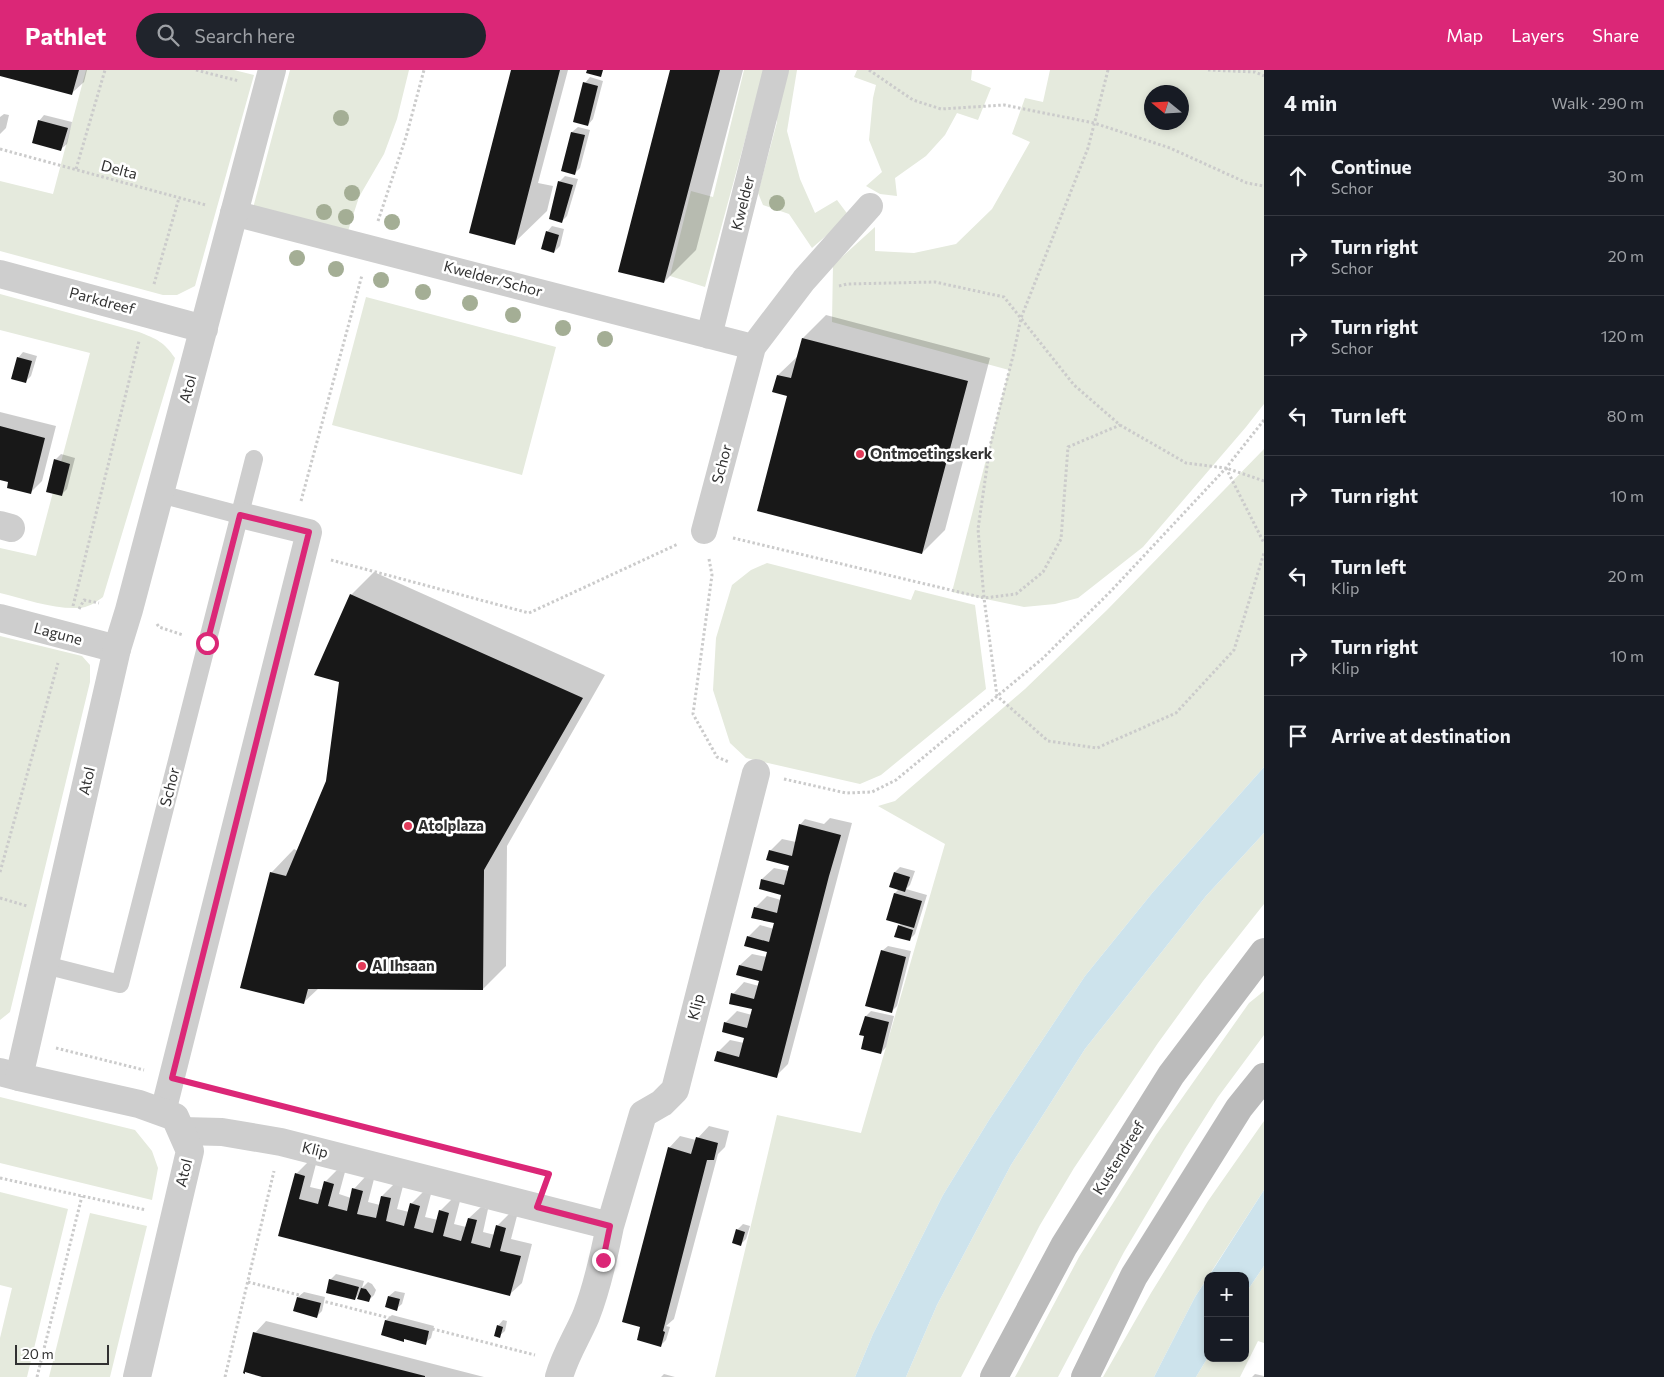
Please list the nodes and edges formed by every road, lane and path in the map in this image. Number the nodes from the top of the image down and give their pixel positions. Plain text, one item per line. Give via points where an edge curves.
1 (105, 70) edge
2 (196, 70) edge
3 (424, 70) edge
4 (776, 70) edge
5 (869, 70) edge
6 (1108, 70) edge
7 (1208, 70) edge
8 (1264, 76) edge
9 (269, 79) edge
10 (1094, 123) junction
11 (0, 148) edge
12 (76, 170) junction
13 (1264, 186) edge
14 (180, 198) junction
15 (870, 206) dead end
16 (233, 213) junction
17 (369, 247) junction
18 (0, 274) edge
19 (804, 280) junction
20 (146, 312) junction
21 (1021, 318) junction
22 (204, 329) junction
23 (709, 336) junction
24 (753, 347) junction
25 (1264, 420) edge
26 (1120, 425) junction
27 (254, 459) dead end
28 (1226, 468) junction
29 (1264, 481) edge
30 (160, 494) junction
31 (240, 515) junction
32 (294, 528) junction
33 (704, 531) junction
34 (1264, 544) edge
35 (304, 553) junction
36 (1264, 553) edge
37 (984, 598) junction
38 (0, 618) edge
39 (66, 635) junction
40 (117, 649) junction
41 (997, 696) junction
42 (717, 757) dead end
43 (756, 773) joint
44 (0, 872) edge
45 (1264, 952) edge
46 (45, 965) junction
47 (27, 1040) junction
48 (10, 1075) edge
49 (1264, 1077) edge
50 (172, 1078) junction
51 (172, 1122) junction
52 (281, 1142) junction
53 (0, 1178) edge
54 (82, 1196) junction
55 (537, 1207) junction
56 (174, 1216) junction
57 (610, 1226) junction
58 (248, 1282) junction
59 (561, 1370) edge
60 (37, 1377) edge
61 (138, 1377) edge
62 (225, 1377) edge
63 (994, 1377) edge
64 (1085, 1377) edge

1 - 12 path
2 - 9 path
3 - 17 path via 406,137
4 - 23 street, Kwelder
5 - 10 path via 913,100 941,109 1004,105
6 - 10 path
7 - 8 path via 1255,72
9 - 16 street, Atol
10 - 13 path via 1170,148 1247,183
10 - 21 path via 1088,148
11 - 12 path, Delta
12 - 14 path, Delta
14 - 16 path, Delta
14 - 20 path
15 - 19 street, Schor
16 - 17 street, Kwelder/Schor
16 - 22 street, Atol
17 - 23 street, Kwelder/Schor
17 - 32 path
18 - 20 street, Parkdreef
19 - 21 path via 820,291 848,284 935,282 1004,297
19 - 24 street, Schor
20 - 22 street, Parkdreef
20 - 39 path
21 - 26 path via 1074,385
21 - 37 path via 990,446 978,530
22 - 30 street, Atol
23 - 24 street, Kwelder/Schor
24 - 33 street, Schor
25 - 28 path
26 - 28 path via 1186,463
26 - 37 path via 1068,447 1061,539 1043,572 1016,594
27 - 31 lane, Schor
28 - 29 path
28 - 34 path
28 - 41 path via 1042,659
30 - 31 lane
30 - 40 street, Atol
31 - 32 street
31 - 46 lane, Schor via 120,984
32 - 35 street via 309,532
33 - 35 path via 530,613
33 - 37 path
33 - 42 path via 712,575 693,714
35 - 50 street
36 - 41 path via 1234,650 1176,713 1097,748 1048,741
37 - 41 path
38 - 39 street, Lagune
39 - 40 street, Lagune
39 - 44 path
40 - 46 street, Atol
41 - 43 path via 896,780 872,792 846,793
43 - 57 street, Klip via 675,1090 662,1103 643,1114
45 - 63 main road, Kustendreef via 1171,1075 1064,1246
46 - 47 street, Atol
47 - 48 street, Atol
47 - 50 path
48 - 51 street, Atol via 139,1104
49 - 64 main road via 1239,1108 1134,1276
50 - 51 street
50 - 55 path via 549,1174
51 - 52 street, Klip
51 - 56 street, Atol via 190,1151
52 - 55 street, Klip
52 - 58 path, Klip
53 - 54 path
54 - 56 path
54 - 60 path
55 - 57 street, Klip
56 - 61 street, Atol
57 - 59 street, Klip via 586,1316
58 - 59 path
58 - 62 path, Klip

